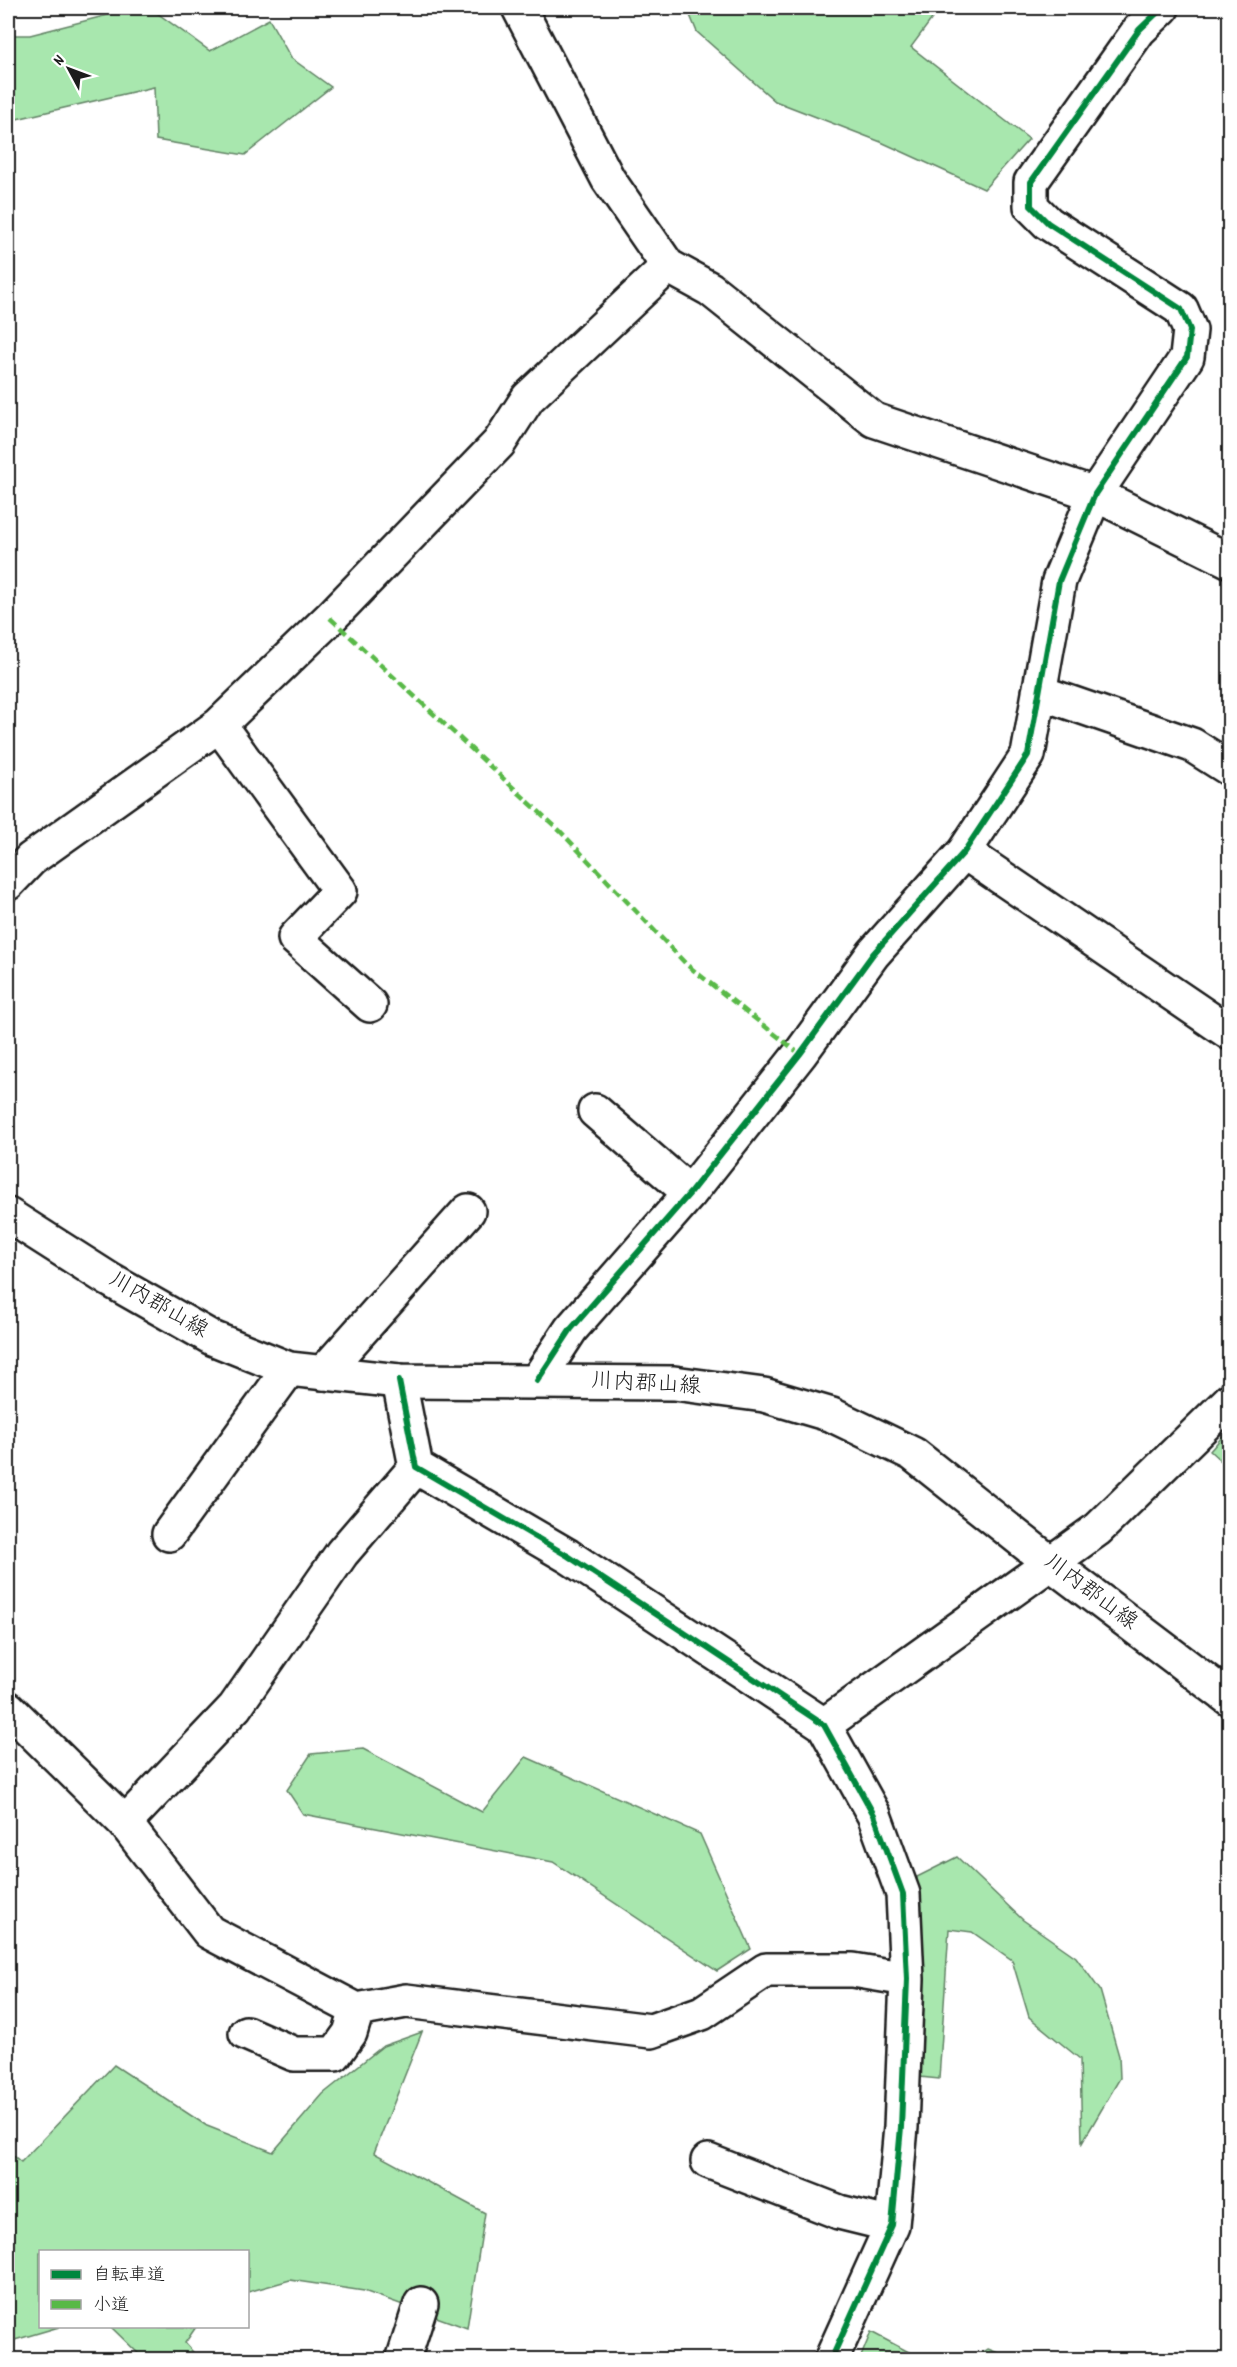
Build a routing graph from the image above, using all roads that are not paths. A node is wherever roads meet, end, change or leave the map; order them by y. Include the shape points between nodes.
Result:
1 (519, 8) edge
2 (1162, 8) edge
3 (669, 266) junction
4 (1095, 494) junction
5 (1230, 561) edge
6 (1039, 692) junction
7 (219, 725) junction
8 (1230, 769) edge
9 (964, 852) junction
10 (8, 883) edge
11 (370, 1005) dead end
12 (1230, 1033) edge
13 (595, 1111) dead end
14 (690, 1193) junction
15 (468, 1211) dead end
16 (8, 1215) edge
17 (289, 1369) junction
18 (323, 1373) junction
19 (537, 1381) junction
20 (399, 1382) junction
21 (1230, 1400) edge
22 (416, 1467) junction
23 (169, 1534) dead end
24 (1049, 1562) junction
25 (1230, 1700) edge
26 (8, 1708) edge
27 (824, 1725) junction
28 (125, 1823) junction
29 (907, 1979) junction
30 (357, 2010) junction
31 (246, 2033) dead end
32 (708, 2161) dead end
33 (892, 2225) junction
34 (422, 2304) dead end
35 (403, 2360) edge
36 (831, 2360) edge

1 - 3 street via 608,179
2 - 4 street via 1139,30 1031,182 1031,206 1048,223 1181,309 1190,330 1187,357
3 - 4 street via 710,290 874,420
3 - 7 street via 528,398 498,443 330,618
4 - 5 street
4 - 6 street via 1059,581
6 - 8 street via 1192,745
6 - 9 street via 1028,755
7 - 10 street via 31,859
7 - 11 street via 340,891 295,938
9 - 12 street
9 - 14 street via 873,954
13 - 14 street
14 - 19 street via 571,1329
15 - 18 street
16 - 17 street, 川内郡山線 via 212,1338
17 - 18 street, 川内郡山線
17 - 23 street
18 - 20 street, 川内郡山線
19 - 20 street, 川内郡山線
19 - 24 street, 川内郡山線 via 674,1383 764,1395 832,1415 913,1454
20 - 22 street
21 - 24 street via 1098,1529
22 - 27 street via 568,1556
22 - 28 street via 342,1552 235,1707
24 - 25 street, 川内郡山線
24 - 27 street
26 - 28 street
27 - 29 street via 874,1815 903,1894
28 - 30 street via 209,1932
29 - 30 street via 853,1970 766,1970 702,2013 651,2031 406,2001
29 - 33 street via 901,2127
30 - 31 street via 350,2033 335,2054 294,2054
32 - 33 street via 839,2212
33 - 36 street
34 - 35 street

